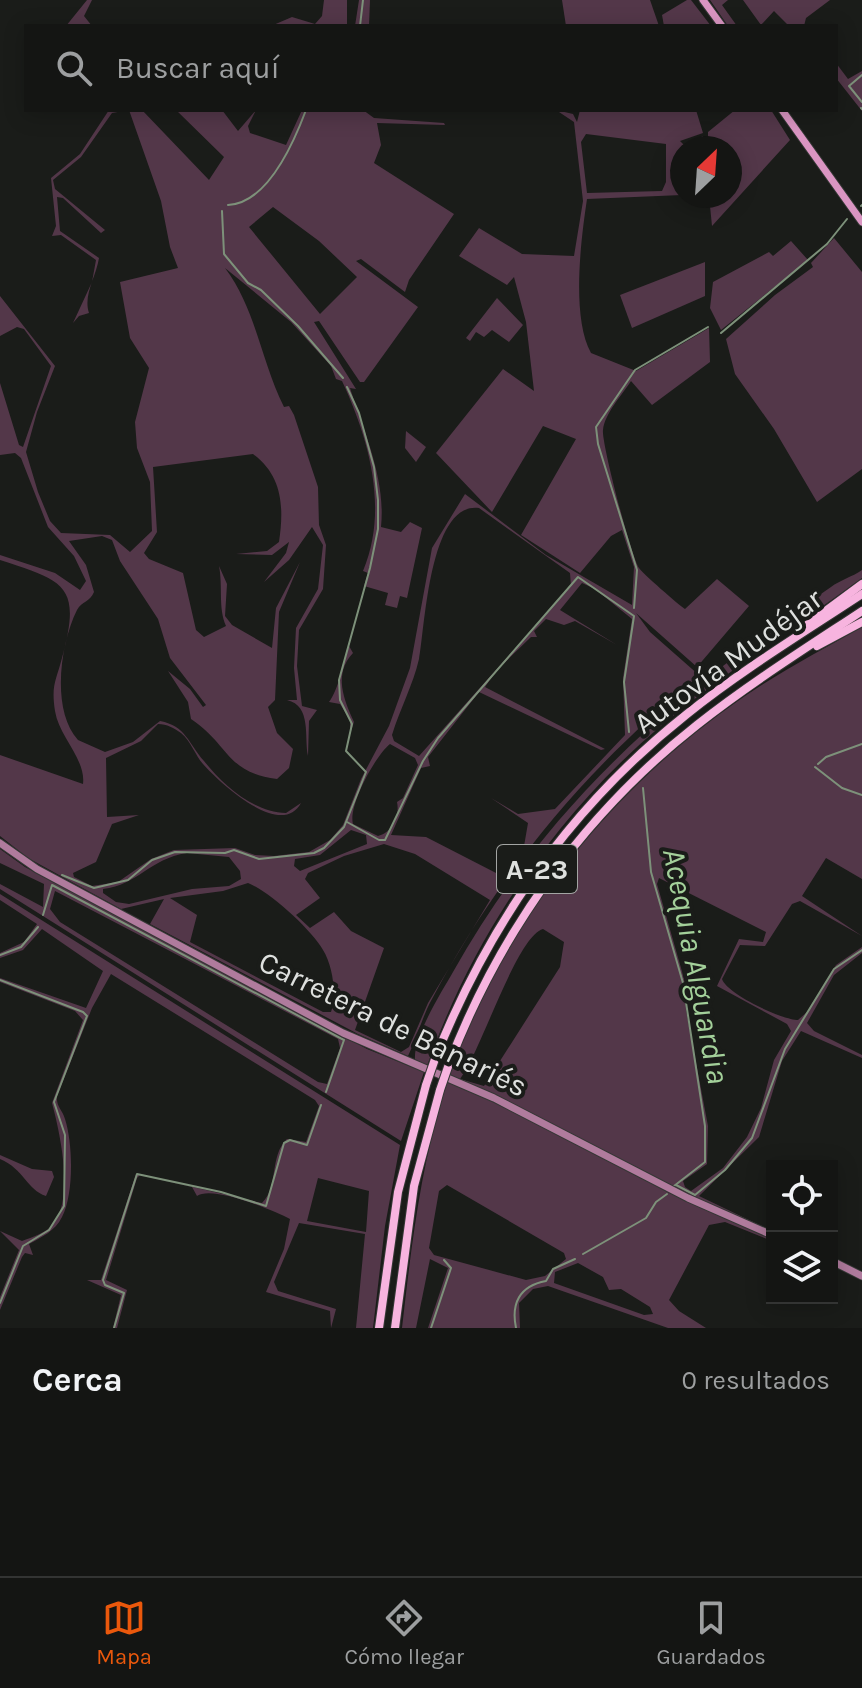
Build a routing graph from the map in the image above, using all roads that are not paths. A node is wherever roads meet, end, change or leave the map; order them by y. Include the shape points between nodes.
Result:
1 (703, 0) edge
2 (721, 24) edge
3 (783, 112) edge
4 (862, 222) edge
5 (862, 584) edge
6 (862, 594) edge
7 (862, 611) edge
8 (862, 622) edge
9 (794, 639) junction
10 (813, 644) junction
11 (0, 843) edge
12 (766, 1232) edge
13 (838, 1264) edge
14 (862, 1276) edge
15 (379, 1328) edge
16 (395, 1328) edge

1 - 2 main road
3 - 4 main road
5 - 9 highway via 796,632
6 - 9 highway, Autovía Mudéjar / A-23
7 - 10 highway, Autovía Mudéjar / A-23
8 - 10 highway via 819,646
9 - 15 highway, Autovía Mudéjar / A-23, bridge via 668,730 622,771 569,828 488,946 435,1059 411,1134
10 - 16 highway, Autovía Mudéjar / A-23, bridge via 696,725 648,767 593,823 506,945 449,1064 424,1143
11 - 12 street, Carretera de Banariés via 37,869 343,1033 494,1098
13 - 14 street

